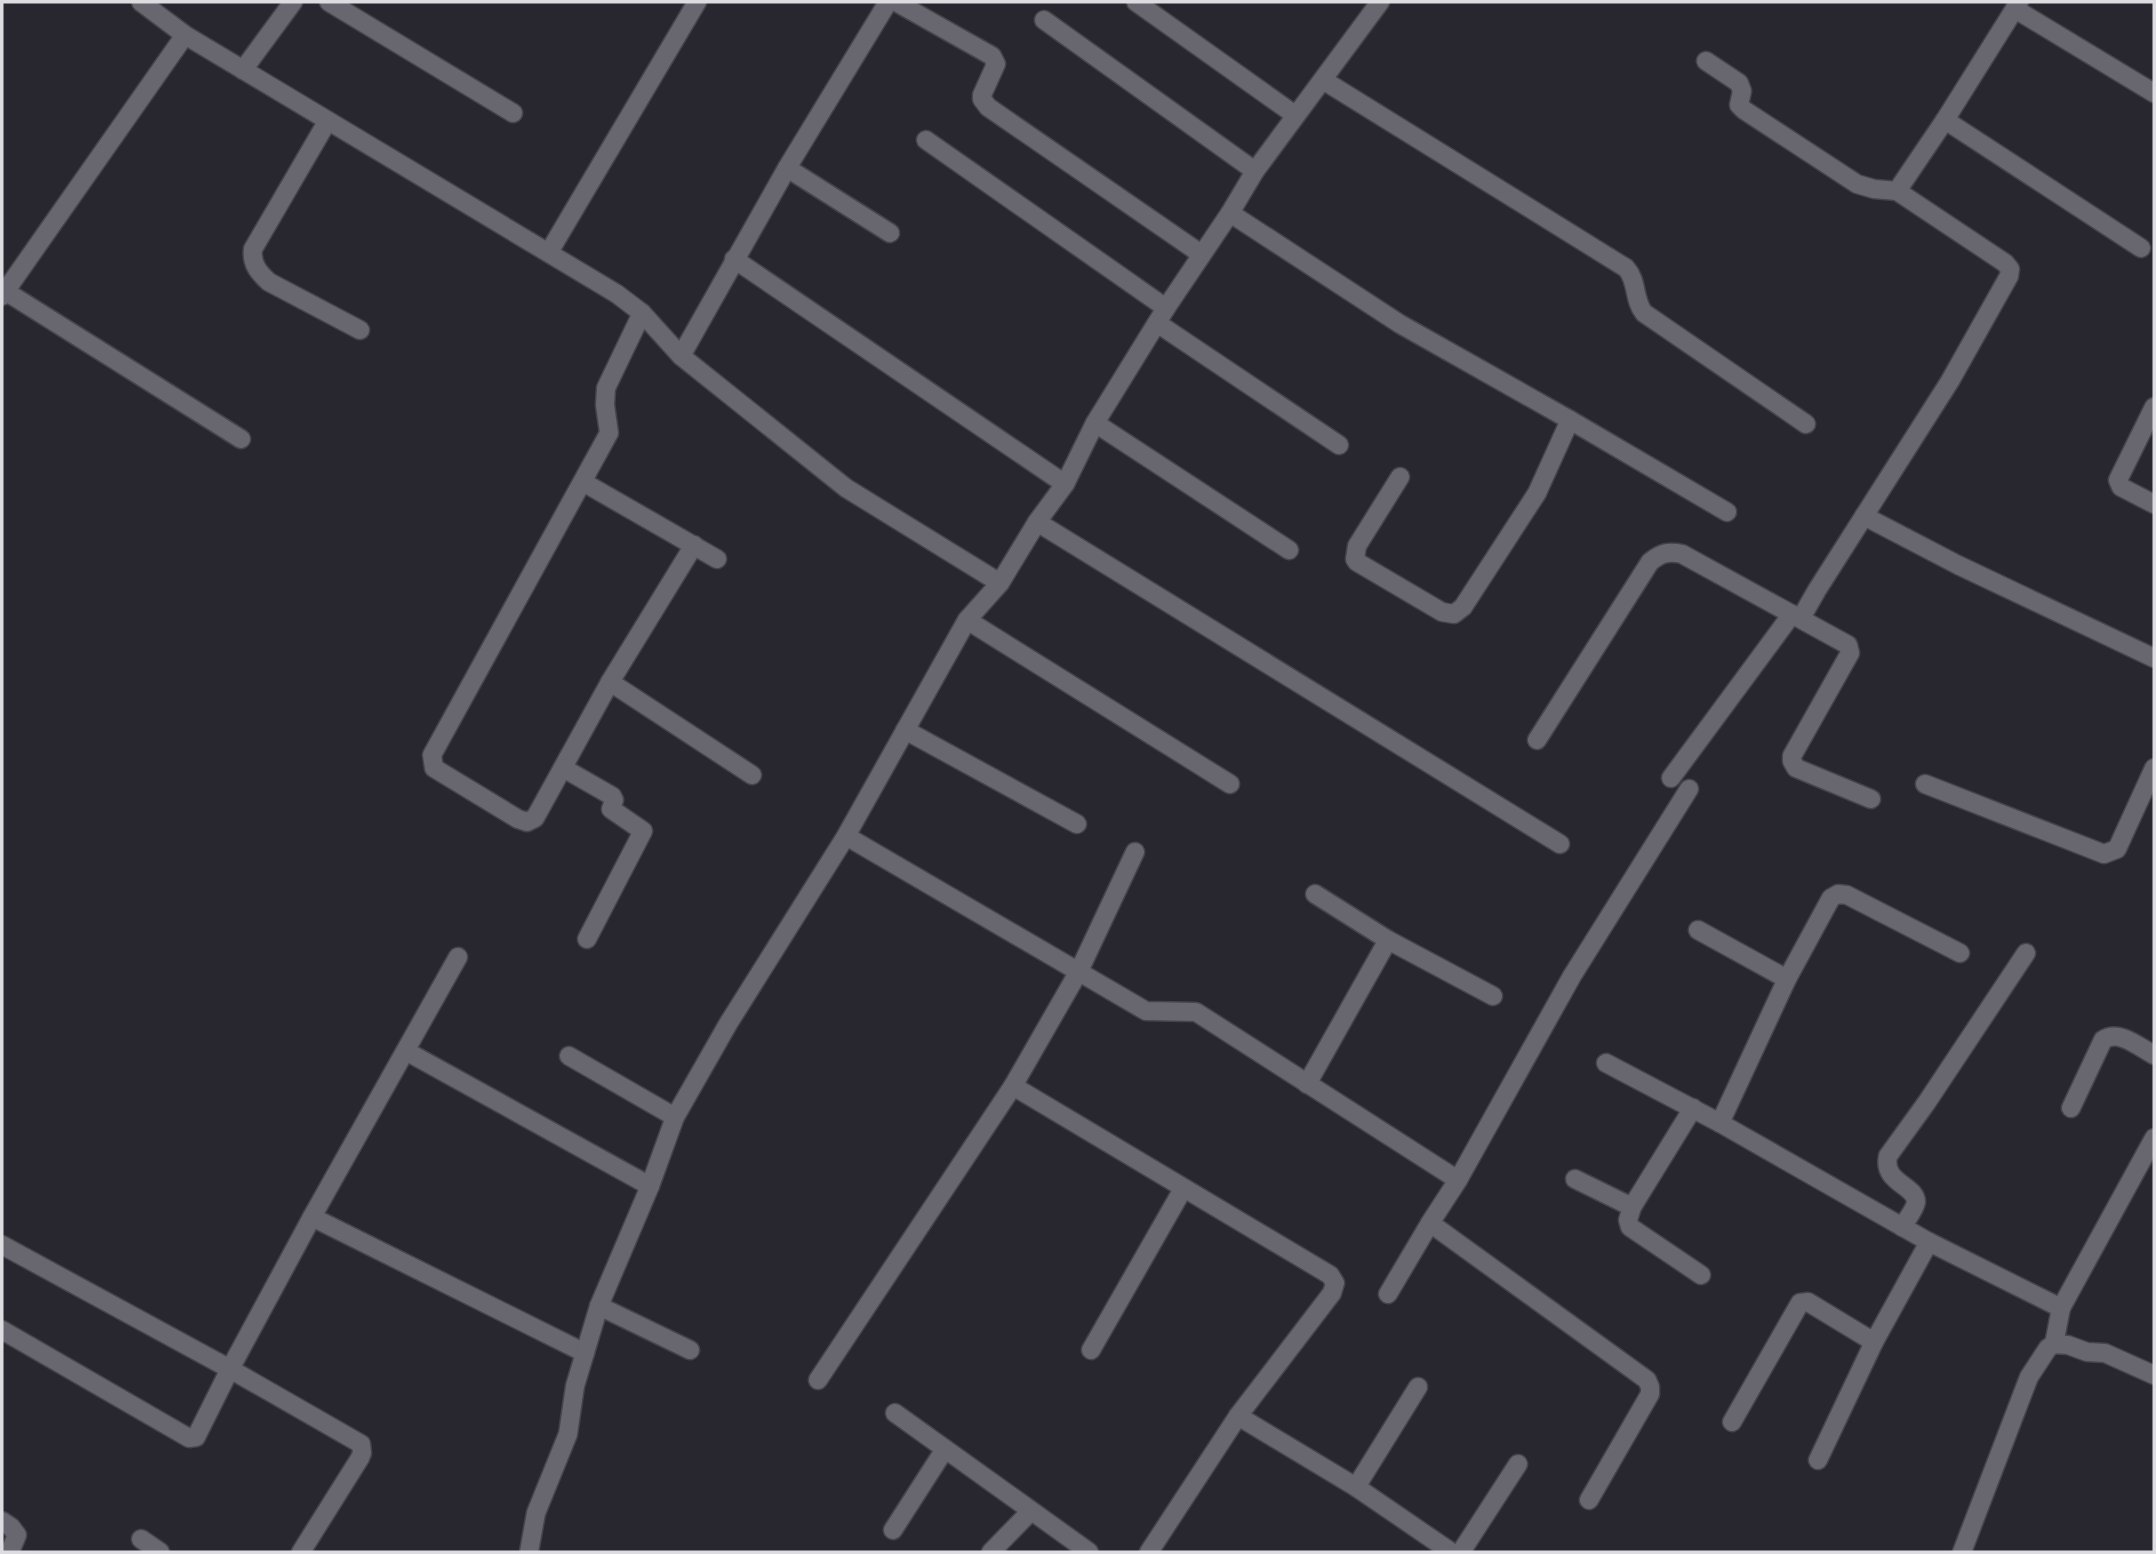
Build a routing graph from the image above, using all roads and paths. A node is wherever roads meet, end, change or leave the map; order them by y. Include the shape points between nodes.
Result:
1 (141, 2) edge
2 (293, 2) edge
3 (330, 2) edge
4 (697, 2) edge
5 (888, 2) edge
6 (896, 2) edge
7 (1136, 2) edge
8 (1380, 2) edge
9 (2017, 5) edge
10 (1044, 20) dead end
11 (184, 35) junction
12 (1706, 61) dead end
13 (243, 70) junction
14 (1322, 80) junction
15 (2154, 93) edge
16 (513, 113) dead end
17 (1295, 115) junction
18 (1945, 120) junction
19 (327, 122) junction
20 (926, 140) dead end
21 (787, 168) junction
22 (1255, 171) junction
23 (1897, 191) junction
24 (1230, 214) junction
25 (890, 233) dead end
26 (2141, 248) dead end
27 (549, 251) junction
28 (1201, 254) junction
29 (734, 259) junction
30 (3, 293) edge
31 (642, 313) junction
32 (1161, 315) junction
33 (360, 330) dead end
34 (681, 356) junction
35 (2154, 407) edge
36 (1570, 419) junction
37 (1095, 423) junction
38 (1806, 424) dead end
39 (241, 439) dead end
40 (1339, 445) dead end
41 (1400, 477) dead end
42 (583, 482) junction
43 (1065, 484) junction
44 (2154, 504) edge
45 (1727, 512) dead end
46 (1864, 516) junction
47 (1037, 522) junction
48 (694, 545) junction
49 (1289, 550) dead end
50 (717, 559) dead end
51 (1000, 583) junction
52 (1797, 616) junction
53 (967, 621) junction
54 (2154, 658) edge
55 (610, 682) junction
56 (905, 730) junction
57 (1537, 740) dead end
58 (564, 768) junction
59 (2154, 768) edge
60 (752, 775) dead end
61 (1671, 778) dead end
62 (1230, 784) dead end
63 (1925, 784) dead end
64 (1689, 789) dead end
65 (1871, 799) dead end
66 (1077, 824) dead end
67 (846, 836) junction
68 (1560, 844) dead end
69 (1135, 852) dead end
70 (1315, 894) dead end
71 (1698, 930) dead end
72 (587, 939) dead end
73 (1388, 940) junction
74 (1960, 953) dead end
75 (2026, 953) dead end
76 (458, 957) dead end
77 (1079, 971) junction
78 (1787, 979) junction
79 (1493, 996) dead end
80 (406, 1051) junction
81 (2154, 1055) edge
82 (569, 1056) dead end
83 (1606, 1063) dead end
84 (1307, 1084) junction
85 (1013, 1086) junction
86 (1693, 1108) junction
87 (2071, 1108) dead end
88 (676, 1117) junction
89 (1720, 1123) junction
90 (2154, 1138) edge
91 (1575, 1179) dead end
92 (1458, 1180) junction
93 (650, 1186) junction
94 (1183, 1189) junction
95 (1632, 1208) junction
96 (312, 1217) junction
97 (1430, 1223) junction
98 (1902, 1227) junction
99 (1929, 1242) junction
100 (2, 1245) edge
101 (1701, 1275) dead end
102 (1388, 1294) dead end
103 (599, 1306) junction
104 (2061, 1308) junction
105 (2, 1330) edge
106 (1874, 1342) junction
107 (2054, 1344) junction
108 (690, 1350) dead end
109 (1091, 1350) dead end
110 (585, 1353) junction
111 (230, 1369) junction
112 (2154, 1375) edge
113 (818, 1380) dead end
114 (1418, 1387) dead end
115 (895, 1413) dead end
116 (1238, 1416) junction
117 (1732, 1422) dead end
118 (944, 1449) junction
119 (1818, 1460) dead end
120 (1518, 1464) dead end
121 (1356, 1487) junction
122 (1589, 1500) dead end
123 (1031, 1511) junction
124 (2, 1521) edge
125 (893, 1530) dead end
126 (141, 1539) dead end
127 (1153, 1547) edge
128 (10, 1552) edge
129 (160, 1552) edge
130 (301, 1552) edge
131 (528, 1552) edge
132 (991, 1552) edge
133 (1089, 1552) edge
134 (1172, 1552) edge
135 (1451, 1552) edge
136 (1461, 1552) edge
137 (1962, 1552) edge

1 - 11 street
2 - 13 street
3 - 16 street
4 - 27 street
5 - 21 street
6 - 28 street via 992,56 996,64 982,94 988,107
7 - 17 street
8 - 14 street
9 - 15 street
9 - 18 street
10 - 22 street
11 - 13 street
11 - 30 street
12 - 23 street via 1739,83 1739,105 1744,110 1857,184
13 - 19 street
14 - 17 street
14 - 38 street via 1626,268 1644,313
17 - 22 street
18 - 23 street
18 - 26 street
19 - 27 street
19 - 33 street via 252,256 269,282
20 - 32 street
21 - 25 street
21 - 29 street
22 - 24 street
23 - 46 street via 2005,263 2010,272 1950,381
24 - 28 street
24 - 36 street via 1400,324
27 - 31 street
28 - 32 street
29 - 34 street
29 - 43 street
30 - 39 street
31 - 34 street
31 - 42 street via 606,388 609,433
32 - 37 street
32 - 40 street
34 - 51 street via 846,488
35 - 44 street via 2118,480 2121,487
36 - 41 street via 1537,493 1454,614 1442,612 1355,559 1357,546
36 - 45 street
37 - 43 street
37 - 49 street
42 - 48 street
42 - 58 street via 431,760 437,770 527,822 539,814
43 - 47 street
46 - 52 street
46 - 54 street
47 - 51 street
47 - 68 street
48 - 50 street
48 - 55 street
51 - 53 street
52 - 57 street via 1682,554 1663,553 1650,562
52 - 61 street
52 - 65 street via 1850,649 1791,761 1796,768
53 - 56 street
53 - 62 street
55 - 58 street
55 - 60 street
56 - 66 street
56 - 67 street
58 - 72 street via 612,796 611,809 643,831
59 - 63 street via 2116,849 2104,854
64 - 92 street via 1572,976
67 - 77 street
67 - 88 street via 728,1024
69 - 77 street
70 - 73 street
71 - 78 street
73 - 79 street
73 - 84 street
74 - 78 street via 1838,894 1828,901
75 - 98 street via 1888,1156 1886,1164 1895,1180 1916,1200
76 - 80 street
77 - 84 street via 1146,1011 1196,1012
77 - 85 street
78 - 89 street
80 - 93 street
80 - 96 street
81 - 87 street via 2117,1035 2106,1037
82 - 88 street
83 - 86 street
84 - 92 street
85 - 94 street
85 - 113 street
86 - 89 street
86 - 95 street
88 - 93 street
89 - 98 street
90 - 104 street
91 - 95 street
92 - 97 street
93 - 103 street
94 - 109 street
94 - 116 street via 1335,1283
95 - 101 street via 1630,1227
96 - 110 street
96 - 111 street
97 - 102 street
97 - 122 street via 1647,1380 1650,1394
98 - 99 street
99 - 104 street
99 - 106 street
100 - 111 street
103 - 108 street
103 - 110 street
104 - 107 street
105 - 111 street via 188,1438 198,1434
106 - 117 street via 1808,1302 1800,1303
106 - 119 street
107 - 112 street via 2105,1353
107 - 137 street via 2029,1377
110 - 131 street via 568,1434 536,1513
111 - 130 street via 361,1444 360,1458
114 - 121 street
115 - 118 street
116 - 121 street
116 - 127 street
118 - 123 street
118 - 125 street
120 - 136 street
121 - 135 street
123 - 132 street
123 - 133 street
124 - 128 street via 17,1535
126 - 129 street
127 - 134 street

